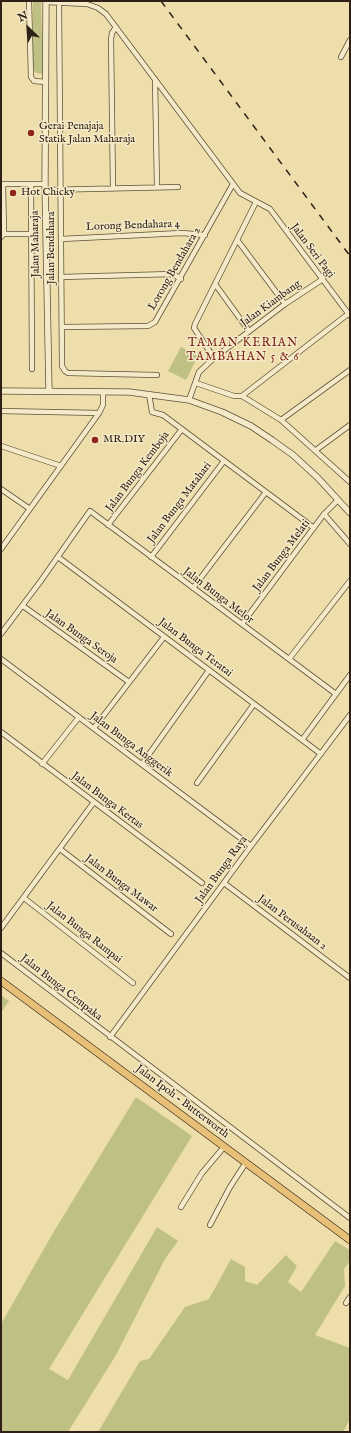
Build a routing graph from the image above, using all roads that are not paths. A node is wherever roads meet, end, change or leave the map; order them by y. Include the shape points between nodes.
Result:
1 (29, 1) edge
2 (46, 2) edge
3 (59, 4) junction
4 (116, 27) junction
5 (350, 40) edge
6 (341, 57) dead end
7 (155, 80) junction
8 (46, 82) junction
9 (2, 184) edge
10 (31, 184) junction
11 (234, 184) junction
12 (45, 187) junction
13 (157, 187) junction
14 (178, 187) dead end
15 (113, 188) junction
16 (61, 190) junction
17 (256, 202) junction
18 (30, 234) junction
19 (206, 234) junction
20 (3, 236) edge
21 (61, 239) junction
22 (238, 241) junction
23 (61, 277) junction
24 (181, 279) junction
25 (323, 279) junction
26 (215, 284) junction
27 (285, 304) junction
28 (349, 315) edge
29 (62, 328) junction
30 (249, 331) junction
31 (214, 358) junction
32 (32, 369) dead end
33 (350, 370) edge
34 (157, 375) dead end
35 (196, 383) junction
36 (1, 391) edge
37 (49, 391) junction
38 (103, 392) junction
39 (149, 394) junction
40 (242, 396) junction
41 (189, 400) junction
42 (1, 411) edge
43 (100, 412) junction
44 (281, 420) junction
45 (350, 425) edge
46 (182, 429) junction
47 (1, 440) edge
48 (1, 446) edge
49 (316, 450) junction
50 (224, 461) junction
51 (61, 466) junction
52 (349, 480) edge
53 (1, 489) edge
54 (266, 492) junction
55 (338, 500) junction
56 (30, 509) junction
57 (350, 513) edge
58 (324, 514) junction
59 (108, 525) junction
60 (314, 528) junction
61 (350, 544) edge
62 (1, 549) edge
63 (58, 557) junction
64 (151, 557) junction
65 (350, 580) edge
66 (193, 588) junction
67 (22, 606) junction
68 (242, 624) junction
69 (1, 634) edge
70 (164, 636) junction
71 (1, 659) edge
72 (289, 659) junction
73 (208, 673) dead end
74 (350, 675) edge
75 (129, 682) junction
76 (336, 694) junction
77 (254, 704) junction
78 (350, 715) edge
79 (79, 717) junction
80 (94, 728) junction
81 (1, 732) edge
82 (302, 740) junction
83 (321, 754) junction
84 (42, 764) junction
85 (142, 764) junction
86 (198, 783) dead end
87 (94, 802) junction
88 (251, 846) junction
89 (60, 849) junction
90 (202, 883) dead end
91 (224, 883) junction
92 (24, 898) junction
93 (1, 928) edge
94 (171, 934) dead end
95 (1, 953) edge
96 (350, 978) edge
97 (1, 981) edge
98 (133, 983) dead end
99 (110, 1037) junction
100 (224, 1147) junction
101 (245, 1164) junction
102 (181, 1207) dead end
103 (350, 1218) edge
104 (210, 1225) dead end
105 (350, 1240) edge
106 (350, 1297) edge
107 (346, 1303) dead end

1 - 8 street via 31,77 34,81
2 - 3 street, Jalan Seri Pagi
2 - 8 street, Jalan Maharaja
3 - 4 street, Jalan Seri Pagi via 87,4 98,8
3 - 16 street, Jalan Bendahara
4 - 7 street, Jalan Seri Pagi
4 - 15 street via 111,39
5 - 6 street
7 - 11 street, Jalan Seri Pagi
7 - 13 street
8 - 12 street, Jalan Maharaja
9 - 10 street
9 - 20 street
10 - 12 street
10 - 18 street
11 - 17 street, Jalan Seri Pagi via 240,193
11 - 19 street, Lorong Bendahara 2
12 - 16 street
12 - 37 street, Jalan Maharaja
13 - 14 street
13 - 15 street
15 - 16 street
16 - 21 street, Jalan Bendahara
17 - 22 street
17 - 25 street, Jalan Seri Pagi via 270,209
18 - 20 street
18 - 32 street
19 - 21 street, Lorong Bendahara 4
19 - 24 street, Lorong Bendahara 2
21 - 23 street, Jalan Bendahara
22 - 26 street
22 - 27 street
23 - 24 street via 173,274
23 - 29 street, Jalan Bendahara
24 - 29 street, Lorong Bendahara 2 via 152,325
25 - 27 street, Jalan Kiambang
25 - 28 street, Jalan Seri Pagi
26 - 30 street
26 - 31 street via 194,328
27 - 30 street, Jalan Kiambang
28 - 40 street
29 - 34 street, Jalan Bendahara via 62,366 68,373
30 - 31 street, Jalan Kiambang
31 - 35 street, Jalan Kiambang via 199,372
33 - 44 street
35 - 40 street via 234,396
35 - 41 street, Jalan Kiambang
36 - 37 street
37 - 38 street
38 - 39 street
38 - 43 street
39 - 41 street
39 - 46 street via 152,412 163,415
40 - 44 street
41 - 55 street via 222,412 272,440 293,455
42 - 43 street
43 - 51 street
44 - 49 street
45 - 49 street
46 - 50 street
46 - 59 street, Jalan Bunga Kemboja
47 - 48 street
48 - 51 street
49 - 52 street
50 - 54 street
50 - 64 street, Jalan Bunga Matahari
51 - 56 street
53 - 56 street
54 - 60 street
54 - 66 street
55 - 57 street
55 - 58 street, Jalan Bunga Melati
56 - 62 street
58 - 60 street, Jalan Bunga Melati
58 - 61 street
59 - 63 street, Jalan Bunga Melor via 90,511
59 - 64 street, Jalan Bunga Melor
60 - 68 street, Jalan Bunga Melati
63 - 67 street
63 - 70 street, Jalan Bunga Teratai
64 - 66 street, Jalan Bunga Melor
65 - 72 street
66 - 68 street, Jalan Bunga Melor
67 - 69 street
67 - 75 street, Jalan Bunga Seroja
68 - 72 street, Jalan Bunga Melor
70 - 75 street
70 - 77 street, Jalan Bunga Teratai
71 - 79 street, Jalan Bunga Anggerik
72 - 76 street, Jalan Bunga Melor
73 - 85 street
74 - 76 street
75 - 80 street
76 - 82 street
77 - 82 street, Jalan Bunga Teratai
77 - 86 street
78 - 83 street, Jalan Bunga Raya
79 - 80 street, Jalan Bunga Anggerik
79 - 84 street
80 - 85 street, Jalan Bunga Anggerik
81 - 84 street, Jalan Bunga Kertas
82 - 83 street, Jalan Bunga Teratai
83 - 88 street, Jalan Bunga Raya
84 - 87 street, Jalan Bunga Kertas
85 - 88 street, Jalan Bunga Anggerik
87 - 89 street
87 - 90 street, Jalan Bunga Kertas
88 - 91 street, Jalan Bunga Raya
89 - 92 street
89 - 94 street, Jalan Bunga Mawar
91 - 96 street, Jalan Perusahaan 2
91 - 99 street, Jalan Bunga Raya
92 - 93 street
92 - 98 street, Jalan Bunga Rampai
95 - 99 street, Jalan Bunga Cempaka
97 - 100 highway, Jalan Ipoh - Butterworth
99 - 103 street, Jalan Bunga Cempaka
100 - 101 highway, Jalan Ipoh - Butterworth
100 - 102 street via 202,1173
101 - 104 street
101 - 105 highway, Jalan Ipoh - Butterworth
106 - 107 street

